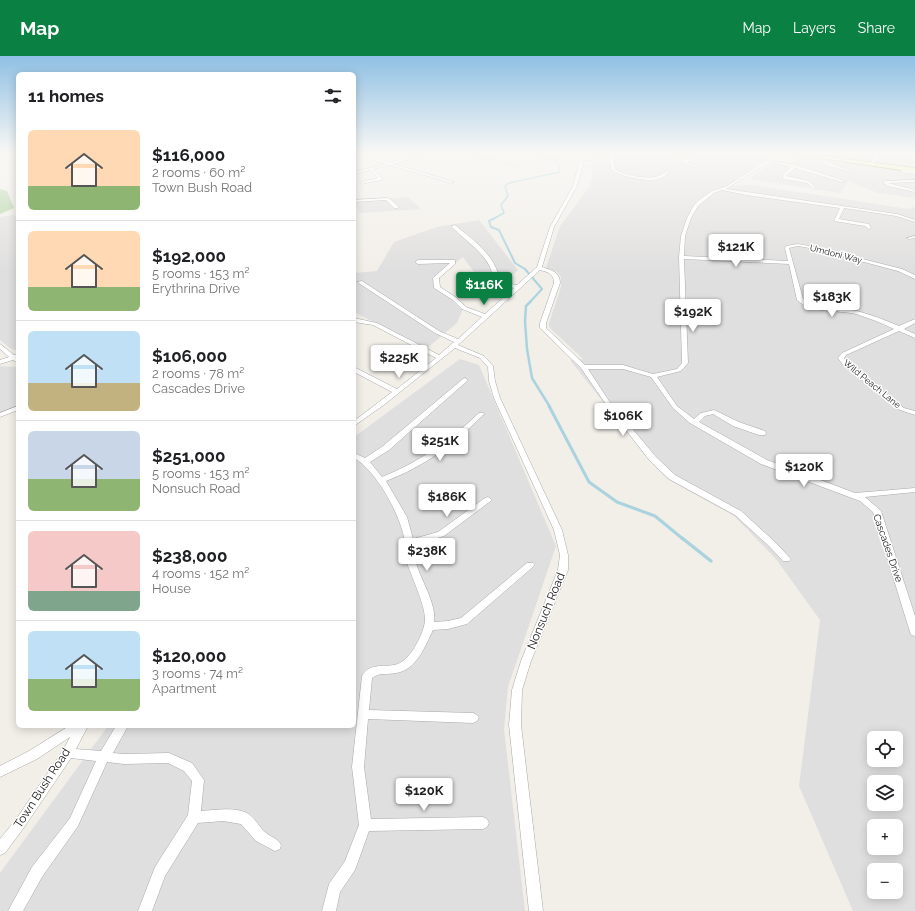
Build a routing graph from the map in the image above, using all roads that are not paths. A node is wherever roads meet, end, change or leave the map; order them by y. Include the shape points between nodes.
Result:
1 (572, 192) edge
2 (714, 192) edge
3 (734, 192) edge
4 (356, 201) edge
5 (396, 207) dead end
6 (843, 207) junction
7 (915, 221) edge
8 (452, 226) dead end
9 (869, 228) dead end
10 (915, 237) edge
11 (909, 238) dead end
12 (681, 257) junction
13 (418, 262) dead end
14 (791, 263) junction
15 (537, 270) junction
16 (915, 277) edge
17 (360, 282) dead end
18 (519, 287) junction
19 (486, 316) junction
20 (356, 320) edge
21 (915, 322) edge
22 (898, 329) junction
23 (915, 336) edge
24 (456, 343) junction
25 (0, 346) edge
26 (16, 358) edge
27 (440, 358) junction
28 (0, 362) edge
29 (583, 367) junction
30 (356, 370) edge
31 (653, 376) junction
32 (465, 380) dead end
33 (398, 392) junction
34 (16, 409) edge
35 (915, 413) edge
36 (481, 414) dead end
37 (0, 415) edge
38 (695, 422) junction
39 (356, 423) edge
40 (762, 433) dead end
41 (356, 456) edge
42 (365, 461) junction
43 (381, 480) junction
44 (915, 490) edge
45 (856, 496) junction
46 (488, 500) dead end
47 (410, 543) junction
48 (786, 559) dead end
49 (530, 566) dead end
50 (430, 626) junction
51 (915, 632) edge
52 (363, 714) junction
53 (473, 718) dead end
54 (75, 728) edge
55 (81, 728) edge
56 (121, 728) edge
57 (68, 753) junction
58 (104, 757) junction
59 (0, 772) edge
60 (194, 817) junction
61 (484, 823) dead end
62 (364, 824) junction
63 (275, 845) dead end
64 (0, 849) edge
65 (15, 911) edge
66 (145, 911) edge
67 (329, 911) edge
68 (536, 911) edge

1 - 15 street via 552,227
2 - 12 street via 696,205 689,218 683,236
3 - 6 street
4 - 5 street via 386,199
6 - 7 street via 904,216
6 - 9 street via 836,220 867,225
8 - 18 street via 483,253 494,267 498,282
10 - 11 street
12 - 14 street
12 - 31 street via 685,363 678,370
13 - 19 street via 453,261 436,278 437,288 464,308
14 - 16 street, Umdoni Way via 788,246 807,246 900,270
14 - 22 street, Umdoni Way via 800,300 803,303 854,312
15 - 18 street
15 - 29 street via 552,272 557,278 543,328
17 - 24 street, Nonsuch Road
18 - 19 street
19 - 24 street
20 - 27 street via 375,324
21 - 22 street, Wild Peach Lane
22 - 23 street, Umdoni Way
22 - 35 street, Wild Peach Lane via 844,354 841,358 845,364 902,409
24 - 27 street
24 - 68 street, Nonsuch Road via 482,357 491,367 497,398 558,530 564,555 562,570 526,660 517,690 515,726
25 - 26 street
26 - 28 street
27 - 33 street
29 - 31 street via 623,367
29 - 48 street via 639,442 672,477 738,513
30 - 33 street
31 - 38 street, Cascades Drive via 675,407
32 - 42 street via 386,448
33 - 39 street
34 - 37 street
36 - 43 street via 458,437 426,460
38 - 40 street via 703,414 713,412
38 - 45 street, Cascades Drive via 764,462
41 - 42 street
42 - 43 street
43 - 47 street via 403,517
44 - 45 street
45 - 51 street, Cascades Drive via 877,511
46 - 47 street via 441,534
47 - 50 street via 410,558 428,608
49 - 50 street via 464,621
50 - 52 street via 416,654 403,667 375,670 367,676
52 - 53 street
52 - 62 street via 358,767
54 - 59 street
55 - 57 street, Town Bush Road
56 - 58 street
57 - 58 street
57 - 64 street, Town Bush Road
58 - 60 street via 169,758 188,767 198,780
58 - 65 street via 74,822 37,872
60 - 63 street via 236,816 245,819 261,837
60 - 66 street via 160,872
61 - 62 street
62 - 67 street via 350,865 334,889

